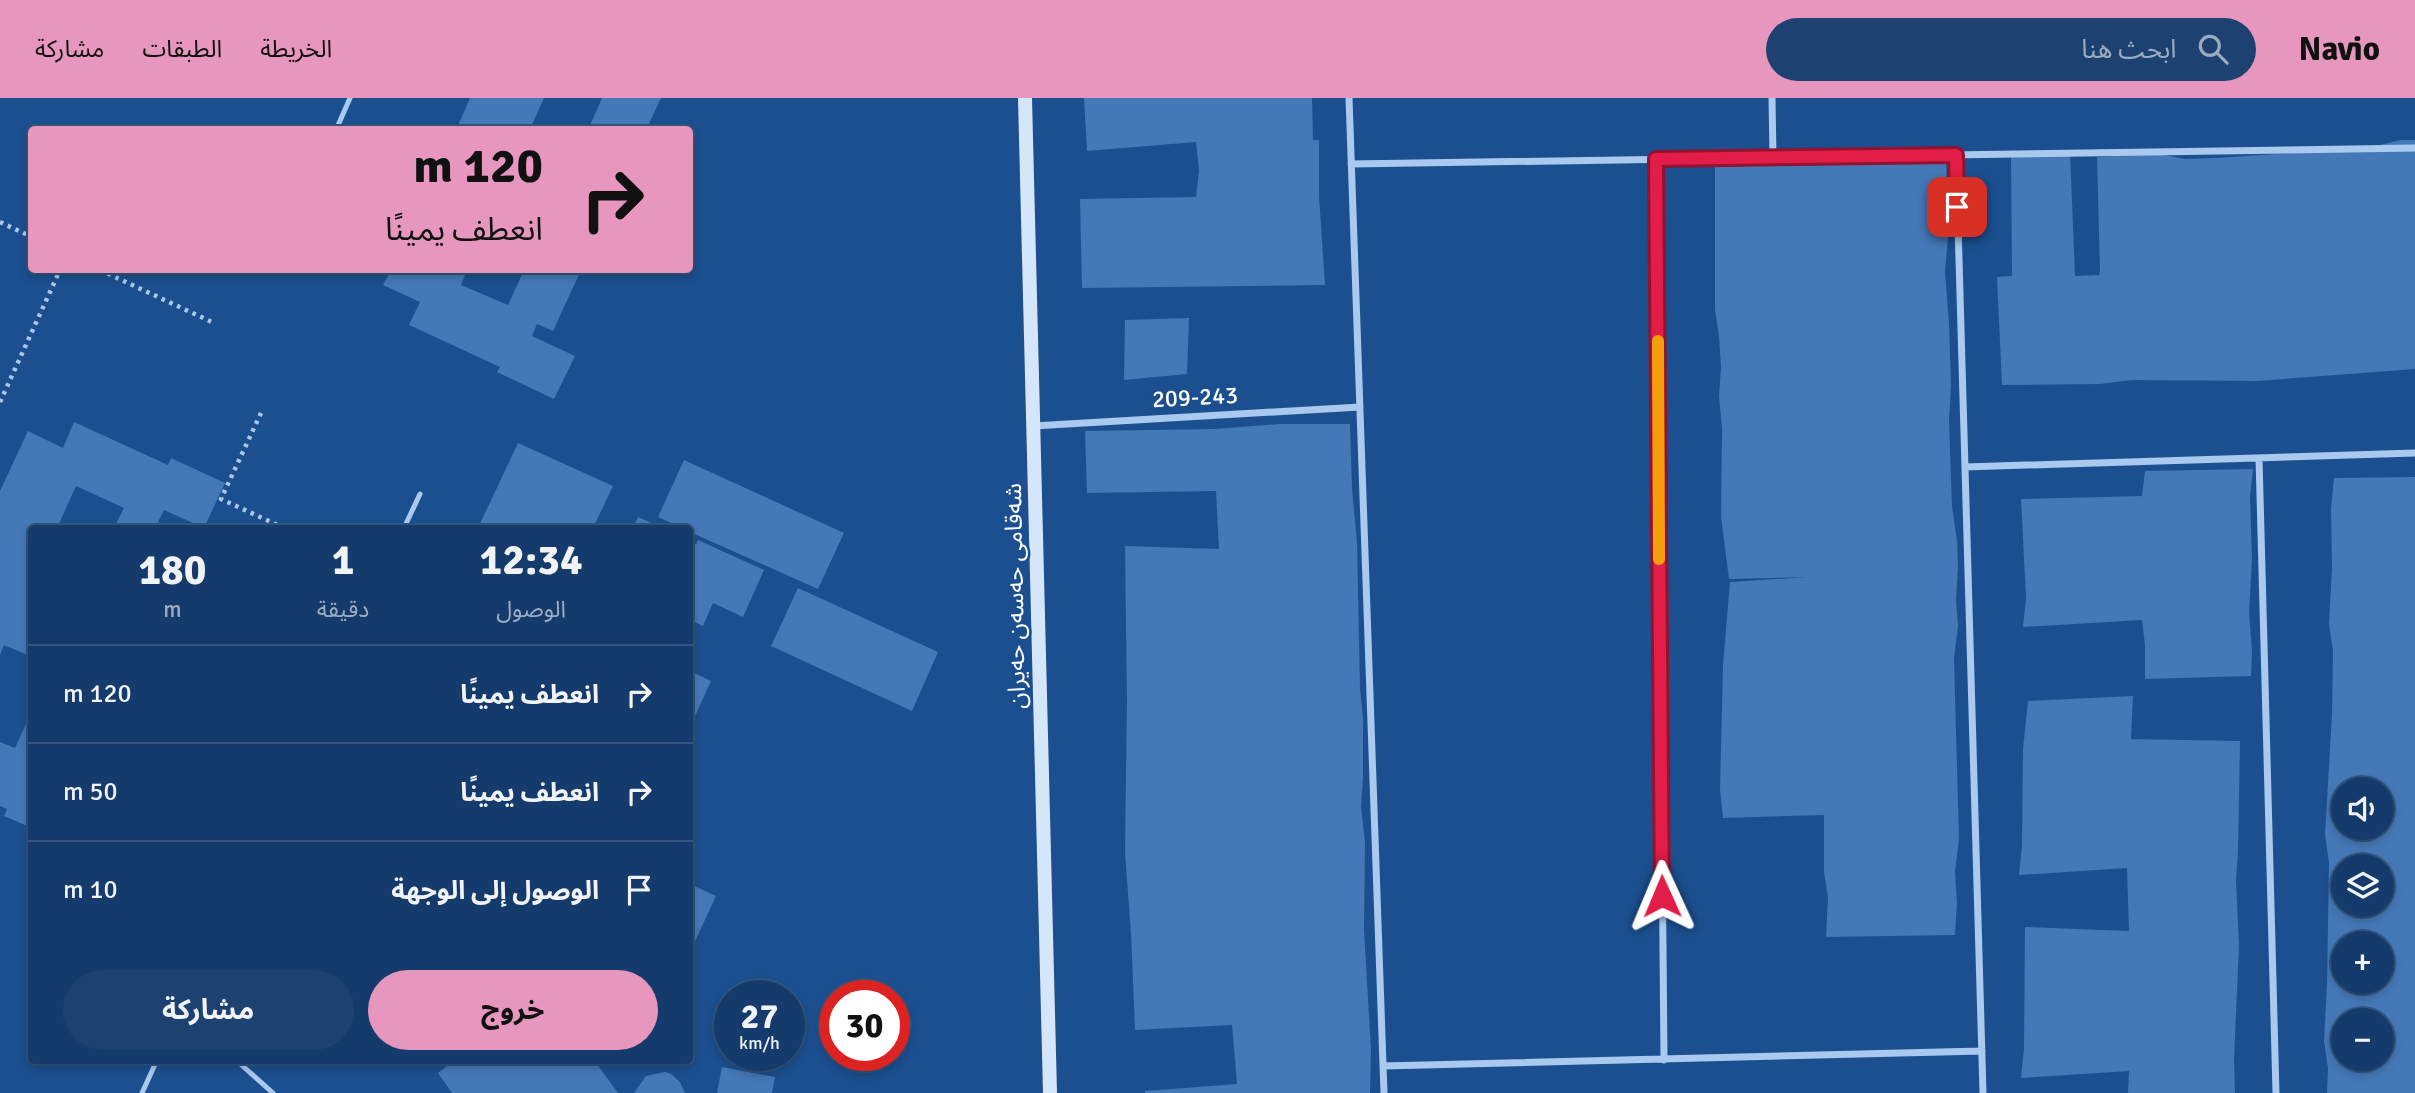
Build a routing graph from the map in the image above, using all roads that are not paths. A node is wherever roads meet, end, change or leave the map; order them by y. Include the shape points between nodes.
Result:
1 (350, 98) edge
2 (1025, 98) edge
3 (1349, 98) edge
4 (1772, 98) edge
5 (338, 126) edge
6 (2415, 148) edge
7 (1956, 155) junction
8 (1773, 157) junction
9 (1656, 159) junction
10 (1351, 164) junction
11 (1360, 407) junction
12 (1034, 426) junction
13 (2415, 453) edge
14 (2259, 458) junction
15 (1965, 467) junction
16 (421, 494) dead end
17 (406, 525) edge
18 (1982, 1051) junction
19 (1664, 1060) junction
20 (155, 1064) edge
21 (240, 1064) edge
22 (1383, 1066) junction
23 (142, 1093) edge
24 (273, 1093) edge
25 (1050, 1093) edge
26 (1384, 1093) edge
27 (1983, 1093) edge
28 (2276, 1093) edge

1 - 5 lane
2 - 12 street, شەقامی حەسەن حەیران
3 - 10 street
4 - 8 street
6 - 7 street
7 - 8 street
7 - 15 street
8 - 9 street
9 - 10 street
9 - 19 street
10 - 11 street
11 - 12 street, 209-243
11 - 22 street
12 - 25 street, شەقامی حەسەن حەیران
13 - 14 street
14 - 15 street
14 - 28 street
15 - 18 street
16 - 17 lane
18 - 19 street
18 - 27 street
19 - 22 street
20 - 23 lane
21 - 24 lane
22 - 26 street

